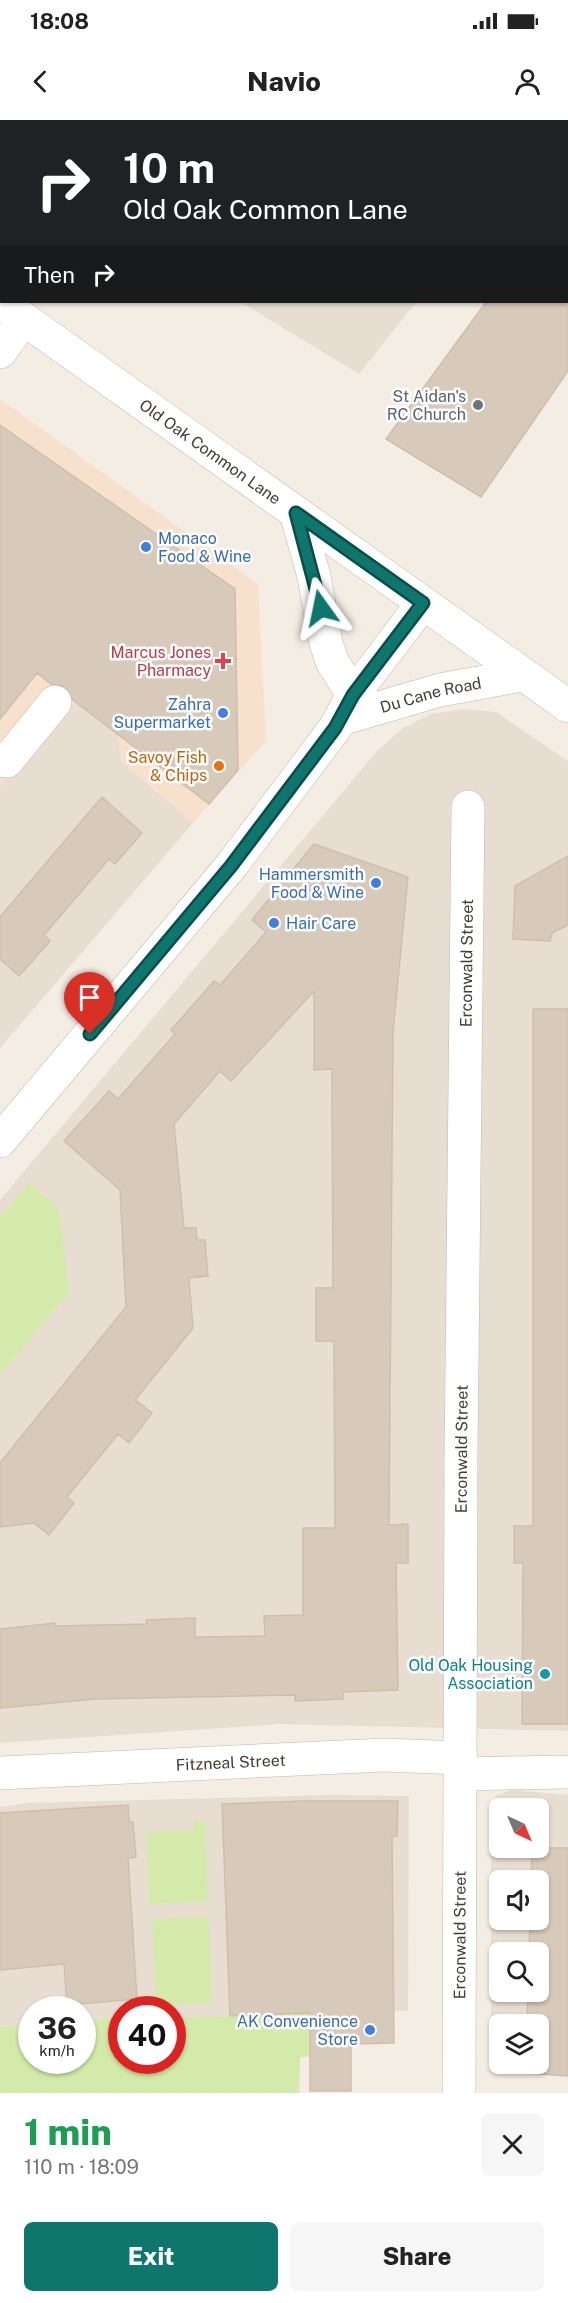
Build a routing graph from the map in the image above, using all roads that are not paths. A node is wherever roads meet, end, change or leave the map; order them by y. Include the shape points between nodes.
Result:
1 (12, 310) edge
2 (0, 352) edge
3 (296, 513) junction
4 (423, 603) junction
5 (522, 675) junction
6 (55, 702) dead end
7 (568, 706) edge
8 (347, 707) junction
9 (0, 760) edge
10 (468, 807) dead end
11 (0, 1141) edge
12 (568, 1753) edge
13 (461, 1766) junction
14 (519, 1772) junction
15 (568, 1772) edge
16 (0, 1773) edge
17 (568, 1786) edge
18 (459, 2093) edge

1 - 2 street
1 - 3 street, Old Oak Common Lane
3 - 4 street, Old Oak Common Lane
3 - 8 street via 314,576 326,643
4 - 5 street, Old Oak Common Lane
4 - 8 street, Du Cane Road
5 - 7 street, Old Oak Common Lane
5 - 8 street, Du Cane Road
6 - 9 street via 7,761
8 - 11 street, Du Cane Road via 231,866
10 - 13 street, Erconwald Street
12 - 14 street via 545,1753
13 - 14 street, Fitzneal Street
13 - 16 street, Fitzneal Street via 384,1755
13 - 18 street, Erconwald Street
14 - 15 street, Fitzneal Street
14 - 17 street via 541,1784

